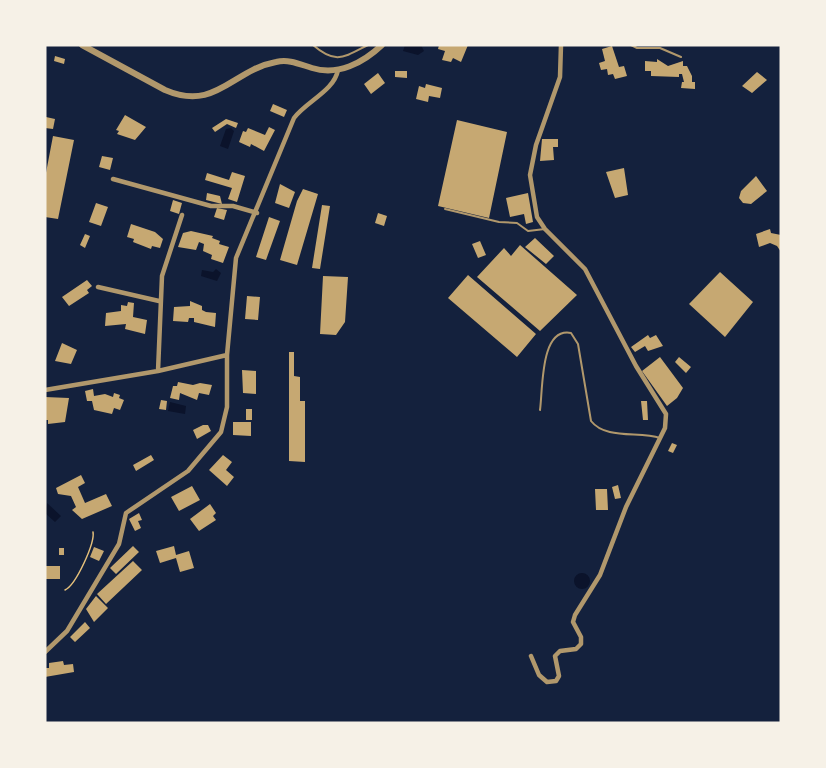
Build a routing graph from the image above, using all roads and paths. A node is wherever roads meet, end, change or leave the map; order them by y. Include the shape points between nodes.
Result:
1 (82, 45) edge
2 (313, 45) edge
3 (368, 45) edge
4 (377, 45) edge
5 (382, 45) edge
6 (561, 45) edge
7 (631, 45) edge
8 (681, 57) dead end
9 (338, 70) junction
10 (113, 179) dead end
11 (445, 210) dead end
12 (257, 213) junction
13 (182, 215) dead end
14 (545, 230) junction
15 (98, 287) dead end
16 (159, 301) junction
17 (227, 355) junction
18 (158, 371) junction
19 (45, 390) edge
20 (540, 411) dead end
21 (660, 438) junction
22 (93, 532) dead end
23 (65, 590) dead end
24 (45, 652) edge
25 (531, 656) dead end

1 - 9 street via 165,90 186,96 217,92 273,62
2 - 3 lane via 333,58
4 - 5 lane
5 - 9 street via 357,64
6 - 14 street via 560,77 530,175 537,217
7 - 8 lane via 660,48
9 - 12 street via 327,89 294,118
10 - 12 street via 211,206 233,206
11 - 14 lane via 516,223 528,231
12 - 17 street via 236,258
13 - 16 street via 163,270
14 - 21 street via 585,269 666,414
15 - 16 street
16 - 18 street
17 - 18 street
17 - 24 street via 227,407 221,432 188,471 126,513 119,544 67,631
18 - 19 street
20 - 21 lane via 547,350 555,335 562,331 571,333 578,344 591,421 596,428
21 - 25 street via 626,507 600,574 575,615 573,622 581,644 576,650 560,651 555,656 560,676 556,681 547,682 539,675
22 - 23 path via 73,584

